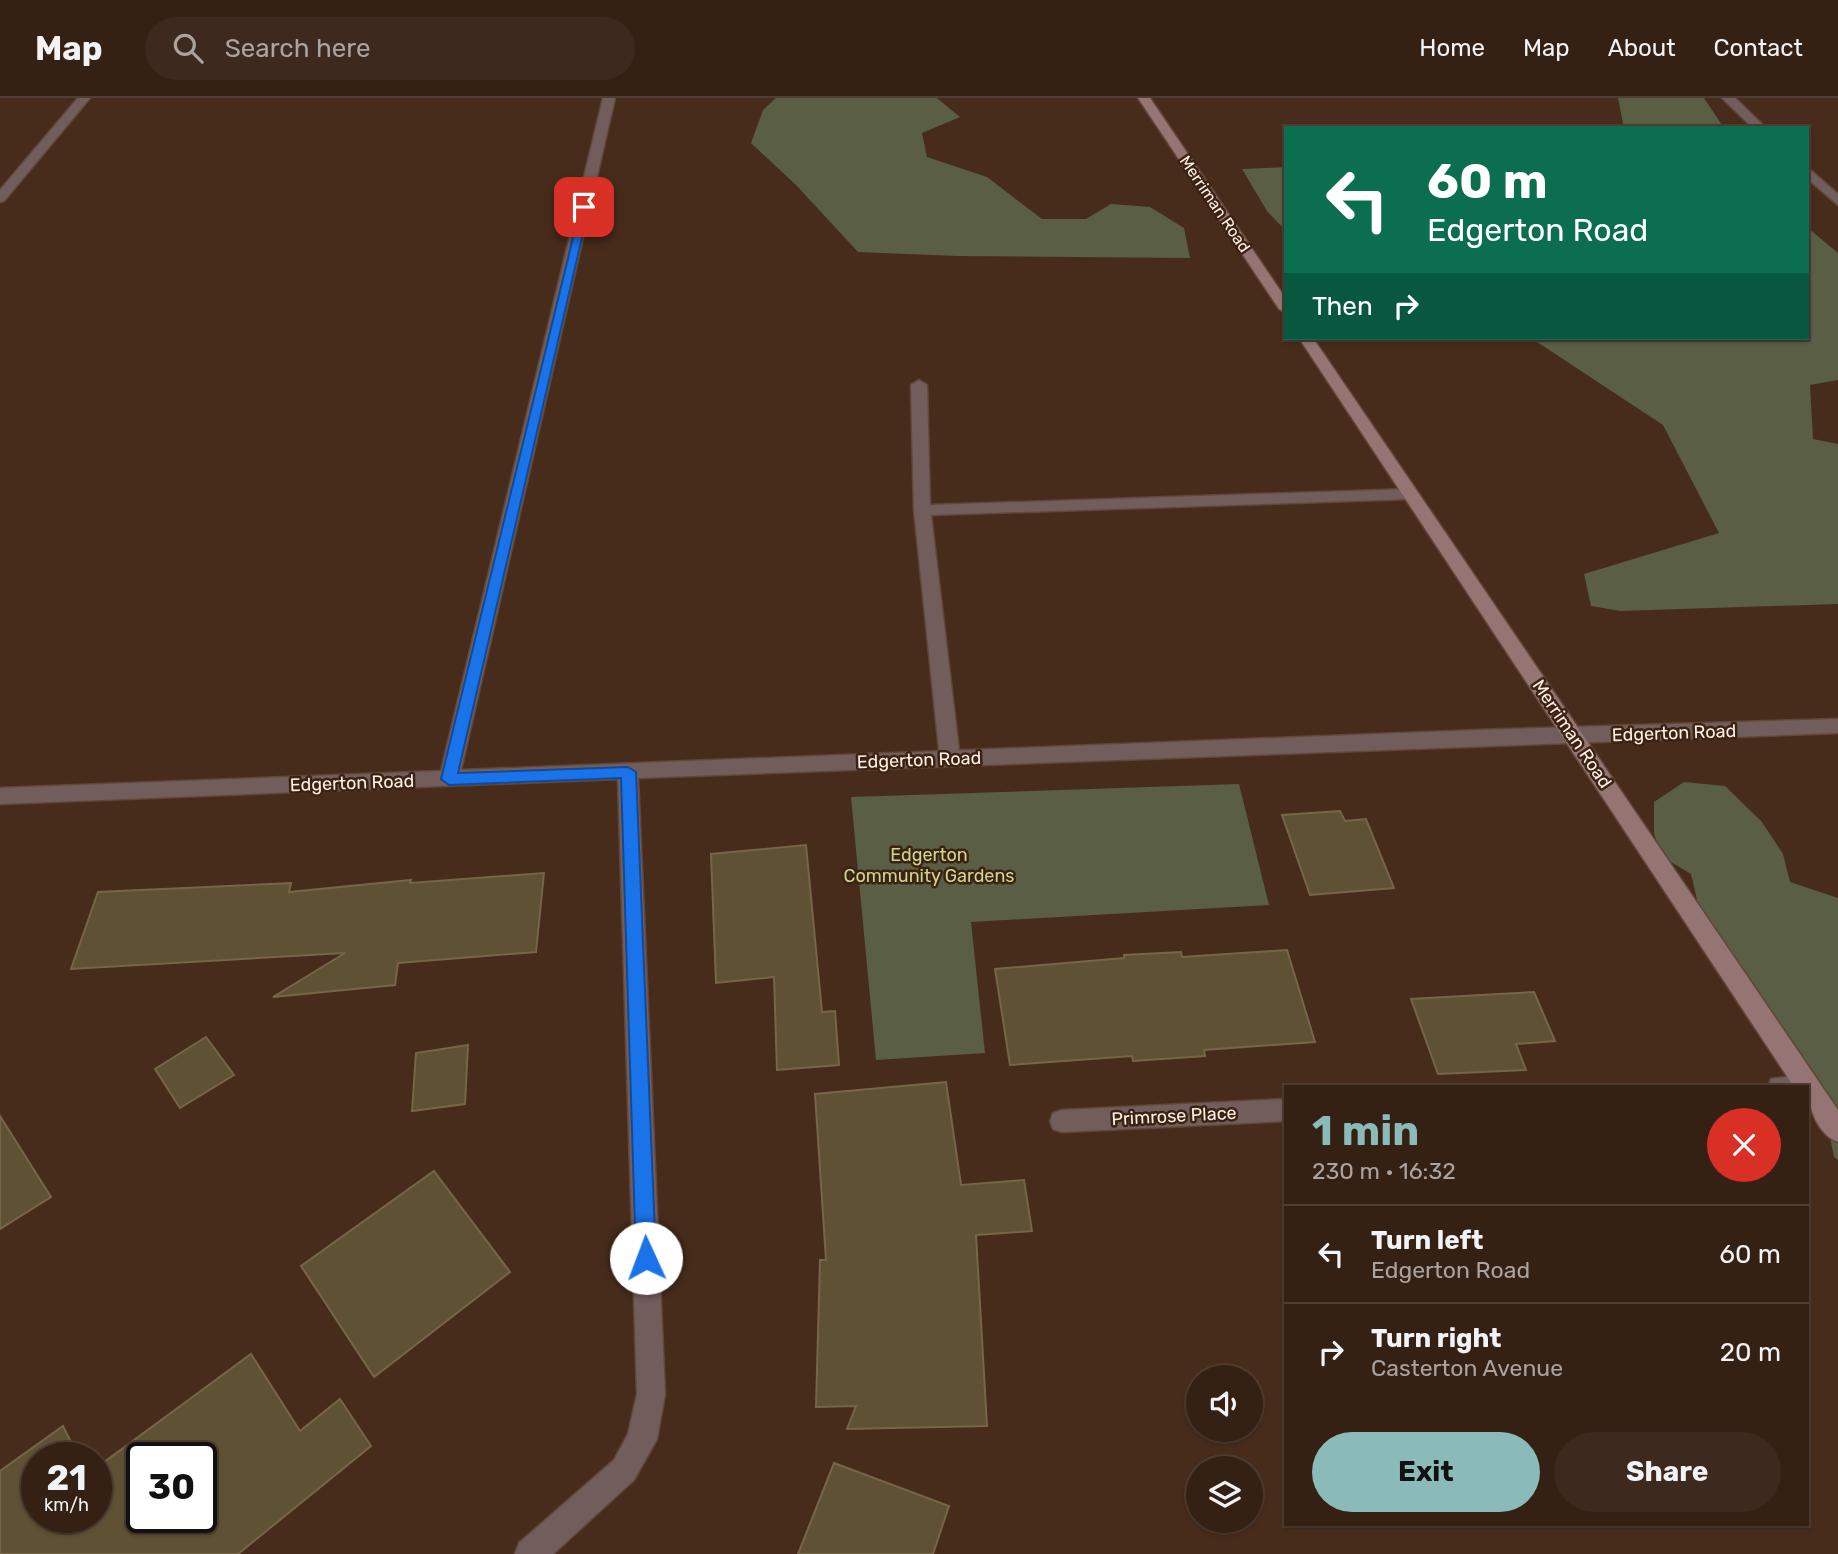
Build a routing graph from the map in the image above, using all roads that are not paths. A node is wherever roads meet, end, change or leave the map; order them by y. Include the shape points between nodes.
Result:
1 (84, 98) edge
2 (610, 98) edge
3 (1144, 98) edge
4 (1728, 98) edge
5 (1758, 126) edge
6 (1809, 174) edge
7 (0, 198) edge
8 (1838, 201) edge
9 (1284, 306) edge
10 (1307, 340) edge
11 (919, 385) dead end
12 (1411, 494) junction
13 (922, 510) junction
14 (1838, 726) edge
15 (1574, 736) junction
16 (950, 759) junction
17 (628, 772) junction
18 (449, 779) junction
19 (0, 796) edge
20 (1807, 1085) edge
21 (1809, 1088) edge
22 (1284, 1111) edge
23 (1062, 1121) dead end
24 (1838, 1131) edge
25 (530, 1554) edge

1 - 7 street
2 - 18 street
3 - 9 main road, Merriman Road
4 - 5 street
6 - 8 street
10 - 12 main road, Merriman Road
11 - 13 street
12 - 13 street
12 - 15 main road, Merriman Road
13 - 16 street
14 - 15 street, Edgerton Road
15 - 16 street, Edgerton Road
15 - 20 main road, Merriman Road
16 - 17 street, Edgerton Road
17 - 18 street, Edgerton Road
17 - 25 street via 650,1394 642,1440 624,1470
18 - 19 street, Edgerton Road
21 - 24 main road, Merriman Road
22 - 23 street, Primrose Place

